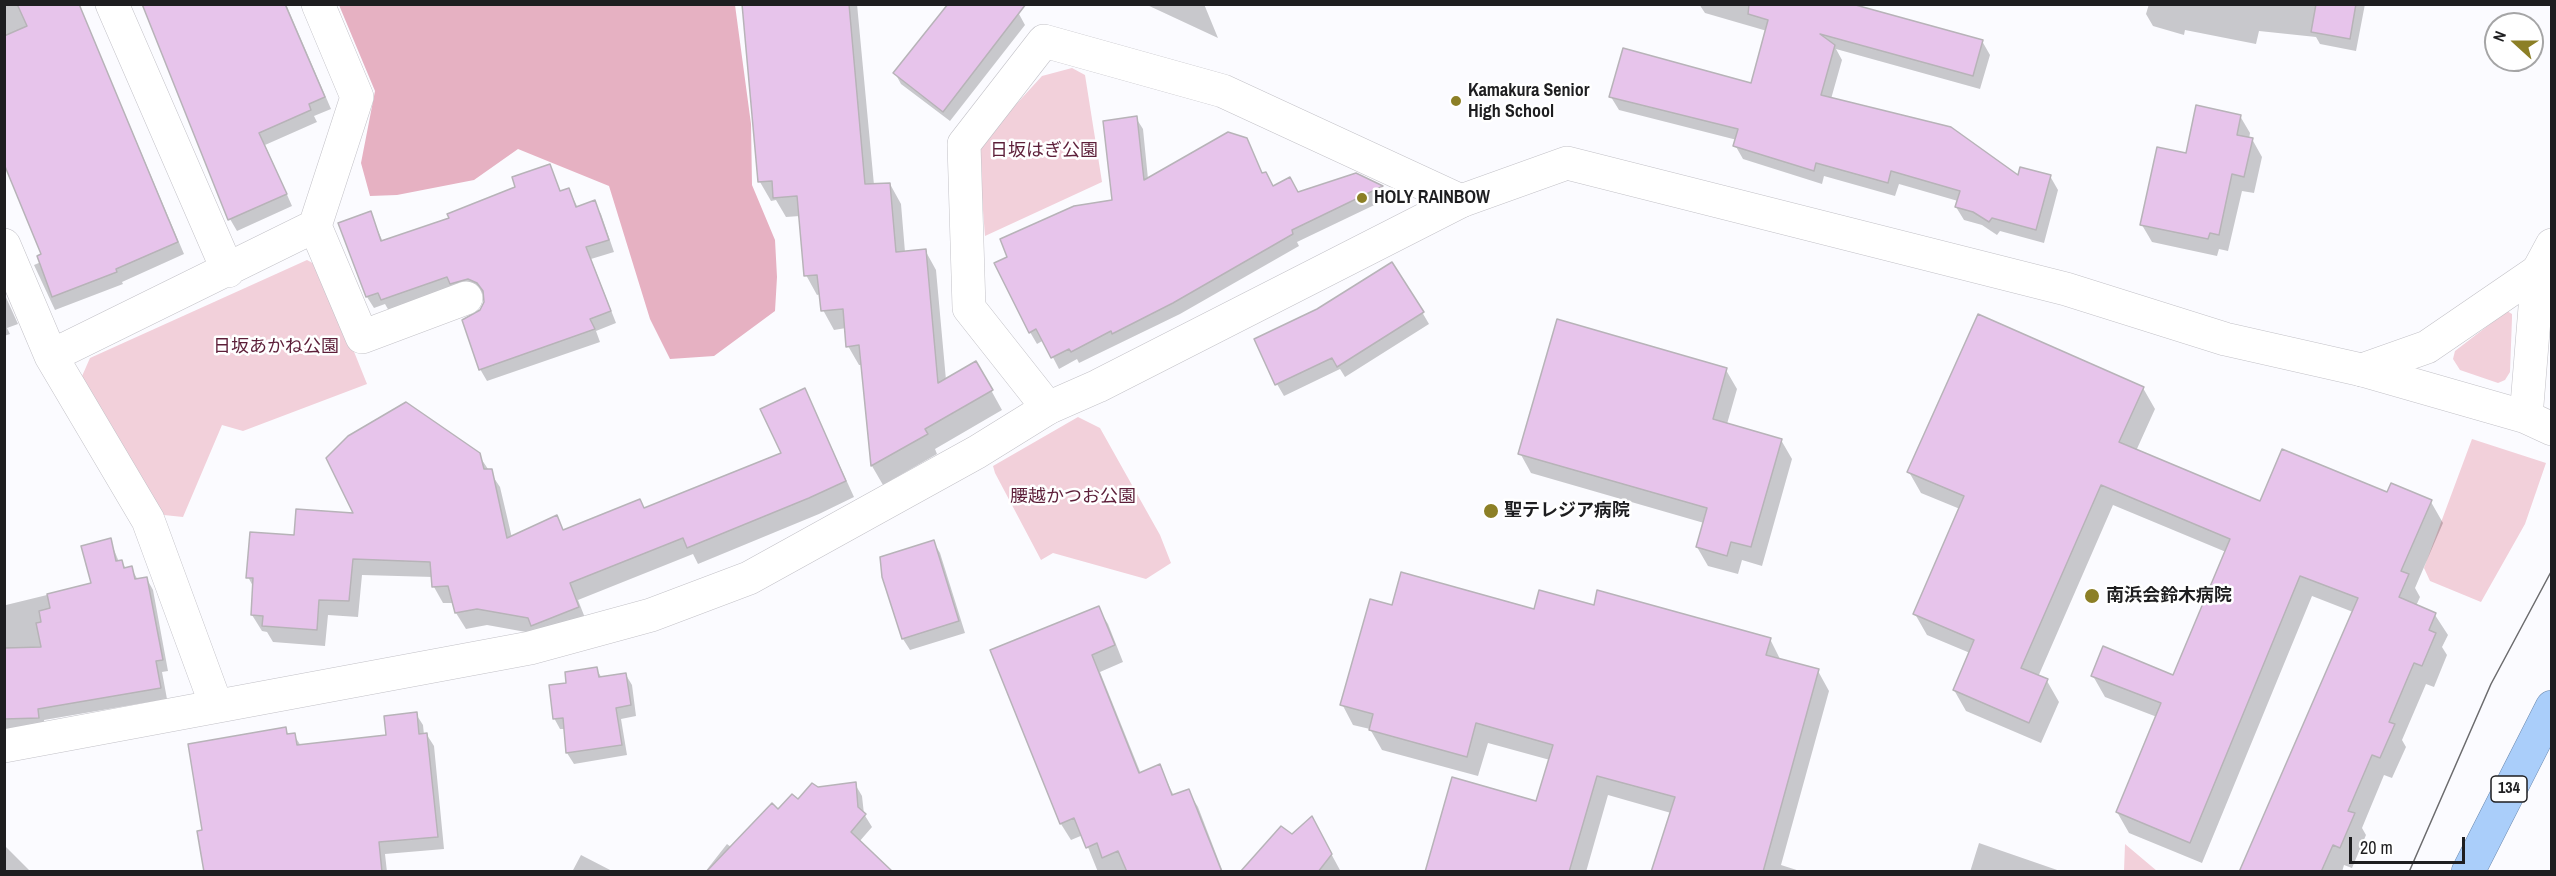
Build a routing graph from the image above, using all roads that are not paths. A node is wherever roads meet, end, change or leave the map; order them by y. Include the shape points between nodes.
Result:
1 (112, 4) edge
2 (318, 4) edge
3 (1461, 201) junction
4 (315, 226) junction
5 (4, 245) edge
6 (2545, 258) edge
7 (228, 271) junction
8 (466, 298) dead end
9 (51, 356) junction
10 (2362, 370) junction
11 (1048, 408) junction
12 (2539, 423) edge
13 (216, 705) junction
14 (2552, 707) edge
15 (4, 746) edge
16 (2468, 872) edge

1 - 7 street
2 - 4 street via 357,97
3 - 10 street via 1567,163 2066,289 2225,339
3 - 11 street
3 - 11 street via 1223,91 1044,42 964,144 969,308
4 - 7 street
4 - 8 street via 362,337
5 - 9 street
6 - 10 street via 2427,347
6 - 12 street
7 - 9 street
9 - 13 street via 148,520
10 - 12 street
11 - 13 street via 977,452 749,578 651,615 530,648
13 - 15 street
14 - 16 highway, 134

